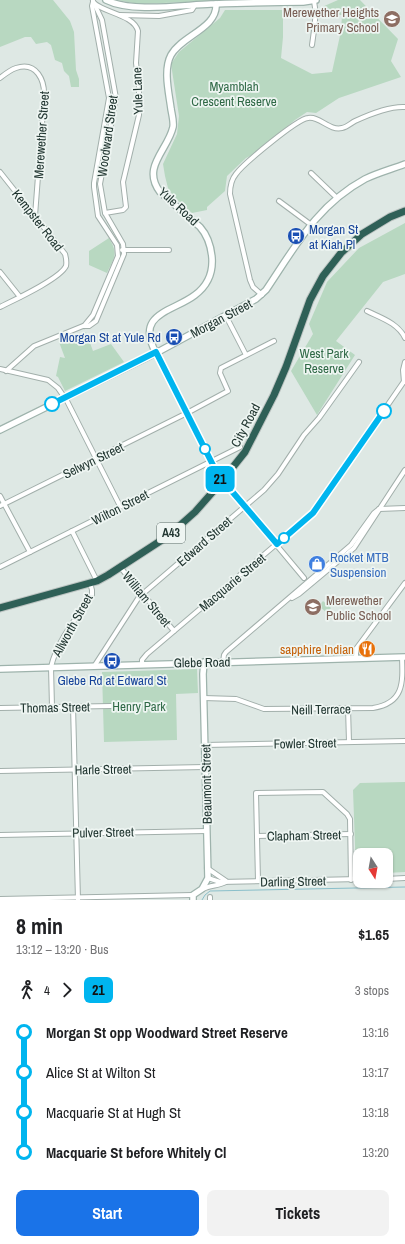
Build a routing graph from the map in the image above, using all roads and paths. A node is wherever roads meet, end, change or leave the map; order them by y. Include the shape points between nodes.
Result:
1 (106, 0) edge
2 (315, 0) edge
3 (93, 1) edge
4 (216, 4) junction
5 (195, 5) junction
6 (119, 15) junction
7 (312, 45) dead end
8 (0, 78) edge
9 (405, 107) edge
10 (405, 164) edge
11 (0, 172) edge
12 (311, 173) dead end
13 (337, 198) junction
14 (279, 201) dead end
15 (405, 211) edge
16 (105, 213) junction
17 (35, 217) junction
18 (310, 224) junction
19 (118, 250) junction
20 (125, 250) junction
21 (169, 250) dead end
22 (0, 272) edge
23 (262, 295) junction
24 (20, 297) junction
25 (0, 307) edge
26 (367, 312) dead end
27 (226, 316) junction
28 (83, 326) junction
29 (405, 338) edge
30 (274, 341) dead end
31 (156, 352) junction
32 (246, 355) junction
33 (359, 362) dead end
34 (405, 362) edge
35 (0, 369) edge
36 (6, 371) junction
37 (405, 382) edge
38 (65, 398) junction
39 (187, 413) junction
40 (0, 430) edge
41 (240, 447) dead end
42 (96, 458) junction
43 (211, 461) junction
44 (405, 470) edge
45 (222, 481) junction
46 (0, 496) edge
47 (2, 505) edge
48 (120, 506) junction
49 (245, 506) junction
50 (405, 508) edge
51 (379, 509) junction
52 (72, 531) junction
53 (277, 544) junction
54 (30, 552) junction
55 (0, 567) edge
56 (120, 567) junction
57 (304, 578) dead end
58 (94, 582) junction
59 (405, 583) edge
60 (143, 594) junction
61 (0, 608) edge
62 (174, 631) junction
63 (403, 657) edge
64 (356, 658) junction
65 (204, 662) junction
66 (223, 662) junction
67 (142, 664) junction
68 (95, 665) junction
69 (51, 667) junction
70 (0, 669) edge
71 (204, 698) junction
72 (74, 706) junction
73 (111, 706) dead end
74 (52, 707) junction
75 (0, 708) edge
76 (348, 708) junction
77 (349, 742) junction
78 (405, 742) edge
79 (205, 745) junction
80 (205, 767) junction
81 (75, 769) junction
82 (0, 771) edge
83 (207, 831) junction
84 (77, 833) junction
85 (350, 834) junction
86 (0, 835) edge
87 (257, 836) junction
88 (207, 868) junction
89 (208, 878) junction
90 (405, 878) edge
91 (393, 879) edge
92 (351, 880) joint
93 (258, 881) junction
94 (226, 882) junction
95 (202, 889) junction
96 (193, 897) edge
97 (78, 898) edge
98 (0, 899) edge

1 - 5 street via 134,7
2 - 4 street
2 - 7 street
3 - 6 street, Yule Lane via 98,6
3 - 16 street, Woodward Street via 102,20 116,98 100,184
3 - 19 street, Woodward Street via 109,98 94,187 98,216
4 - 5 street
4 - 31 street, Yule Road via 216,13 211,20 172,54 168,65 168,90 174,126 154,170 156,187 160,192 206,233 212,254 212,270 207,283 196,294 168,309 154,321 150,334
5 - 6 street via 192,10 170,15
6 - 16 street, Yule Lane via 137,26 138,31 136,64 139,116 123,182 126,207
8 - 17 street, Merewether Street via 15,68 26,67 39,74 44,84
9 - 23 street via 388,109 343,128 331,127 313,118 302,119 236,173 230,194 250,280 253,287
10 - 13 street, Morgan Street via 365,180
11 - 17 street, Kempster Road
12 - 13 street
13 - 18 street, Morgan Street
14 - 18 street
15 - 45 highway, City Road / A43 via 362,234 341,253 323,276 310,300 274,395 244,452
16 - 20 street, Woodward Street
17 - 24 street, Kempster Road via 65,254 67,261 65,268 47,283
18 - 23 street, Morgan Street
19 - 20 street
19 - 28 street via 118,256 93,315
20 - 21 street
20 - 28 street via 96,321 89,326
22 - 24 street
23 - 27 street, Morgan Street
24 - 25 street, Kempster Road
26 - 29 street via 397,326
27 - 31 street, Morgan Street
27 - 32 street
28 - 36 street via 34,346
30 - 32 street
31 - 38 street, Morgan Street
31 - 39 street
32 - 39 street, Selwyn Street via 221,368 228,391
33 - 49 street, Edward Street via 278,474
34 - 37 street
35 - 36 street
36 - 38 street via 48,380
37 - 53 street, Macquarie Street via 313,513
38 - 40 street, Morgan Street
38 - 42 street
39 - 42 street, Selwyn Street
39 - 43 street
41 - 43 street, Wilton Street
42 - 47 street, Selwyn Street
42 - 48 street
43 - 45 street
43 - 48 street, Wilton Street
44 - 51 street
45 - 49 street
45 - 56 highway, City Road / A43 via 183,524
46 - 47 street
47 - 54 street
48 - 52 street, Wilton Street
49 - 53 street
49 - 60 street, Edward Street
50 - 51 street
51 - 66 street via 351,545 226,652
52 - 54 street, Wilton Street
52 - 58 street, Allworth Street
53 - 57 street
53 - 62 street, Macquarie Street
54 - 55 street, Wilton Street
56 - 58 highway, City Road / A43
56 - 60 street, William Street
58 - 61 highway, City Road / A43
58 - 69 street, Allworth Street via 92,595 59,645
59 - 64 street via 356,649
60 - 62 street, William Street
60 - 68 street, Edward Street
62 - 67 street, Macquarie Street via 147,654
63 - 64 street, Glebe Road
63 - 76 street, Neill Terrace via 402,688 391,702 373,708
64 - 66 street, Glebe Road
65 - 66 street, Glebe Road
65 - 67 street, Glebe Road
65 - 71 street, Beaumont Street
67 - 68 street, Glebe Road
68 - 69 street, Glebe Road
69 - 70 street, Glebe Road
69 - 74 street
71 - 76 street, Neill Terrace via 236,700 264,709
71 - 79 street, Beaumont Street
72 - 73 street, Thomas Street
72 - 74 street, Thomas Street
72 - 81 street
74 - 75 street, Thomas Street
76 - 77 street
77 - 78 street, Fowler Street
77 - 79 street, Fowler Street
79 - 80 street, Beaumont Street
80 - 81 street, Harle Street
80 - 83 street, Beaumont Street
81 - 82 street, Harle Street
81 - 84 street
83 - 84 street, Pulver Street
83 - 88 street, Beaumont Street
84 - 86 street, Pulver Street
84 - 97 street
85 - 87 street, Clapham Street
85 - 87 street via 350,820 347,814 323,792 256,793
85 - 92 street
87 - 93 street
88 - 89 street, Beaumont Street
88 - 94 street
89 - 94 street, Darling Street
89 - 95 street
90 - 91 street
92 - 93 street, Darling Street
93 - 94 street, Darling Street
94 - 95 street, Darling Street
95 - 96 street
96 - 97 street
97 - 98 street

